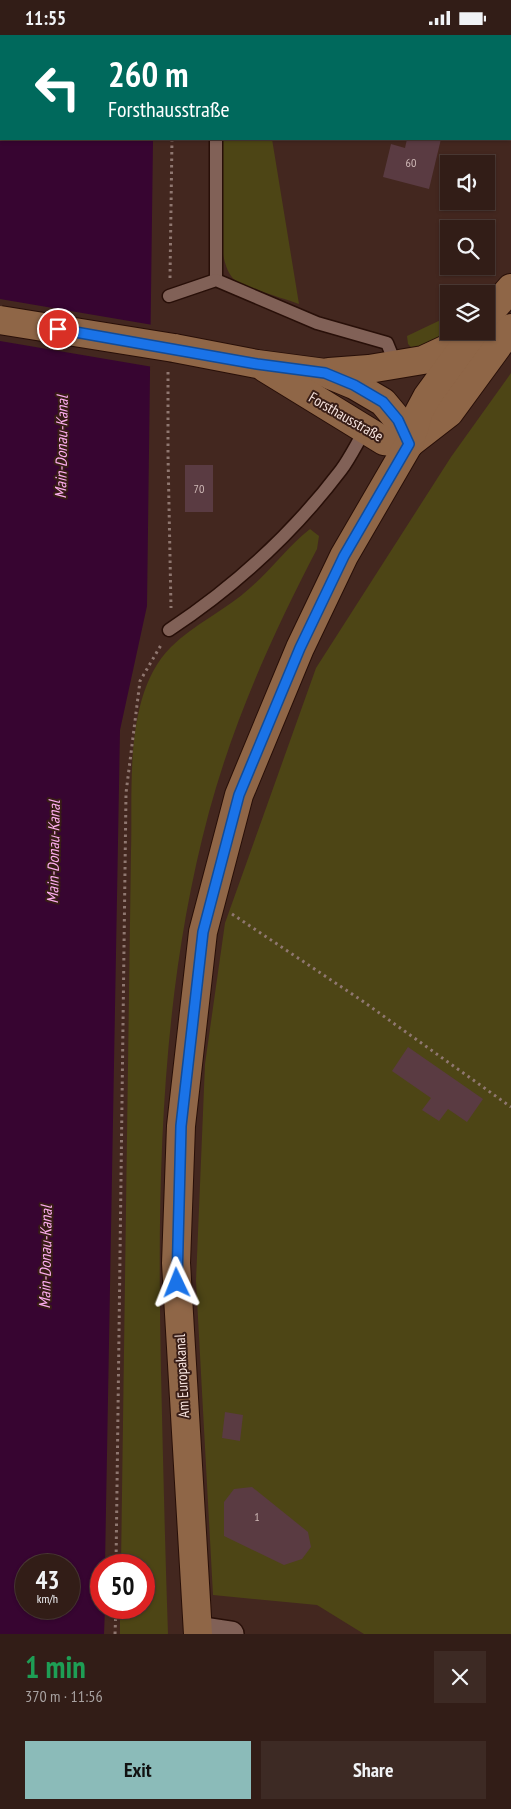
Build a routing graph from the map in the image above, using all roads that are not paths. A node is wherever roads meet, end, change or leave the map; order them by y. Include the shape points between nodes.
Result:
1 (216, 140) edge
2 (216, 280) junction
3 (511, 288) edge
4 (169, 296) road end
5 (495, 307) edge
6 (0, 320) edge
7 (511, 328) edge
8 (461, 340) edge
9 (467, 340) edge
10 (257, 364) junction
11 (396, 365) junction
12 (325, 373) junction
13 (365, 430) junction
14 (409, 444) junction
15 (169, 631) road end
16 (198, 1631) edge
17 (231, 1634) edge

1 - 2 lane
2 - 4 lane
2 - 11 lane via 317,323 387,343
3 - 5 main road
6 - 10 main road, Forsthausstraße, bridge via 171,357
7 - 14 main road, Am Europakanal via 449,413
8 - 11 main road via 423,360
9 - 14 main road, Am Europakanal via 427,397
10 - 12 main road, Forsthausstraße
10 - 13 main road, Forsthausstraße
11 - 12 main road
12 - 14 main road, Forsthausstraße via 383,402 398,420
13 - 14 main road, Forsthausstraße via 384,441
13 - 15 lane via 342,468 288,533 199,611
14 - 16 main road, Am Europakanal via 344,556 300,648 239,795 203,932 181,1126 176,1263
16 - 17 street

